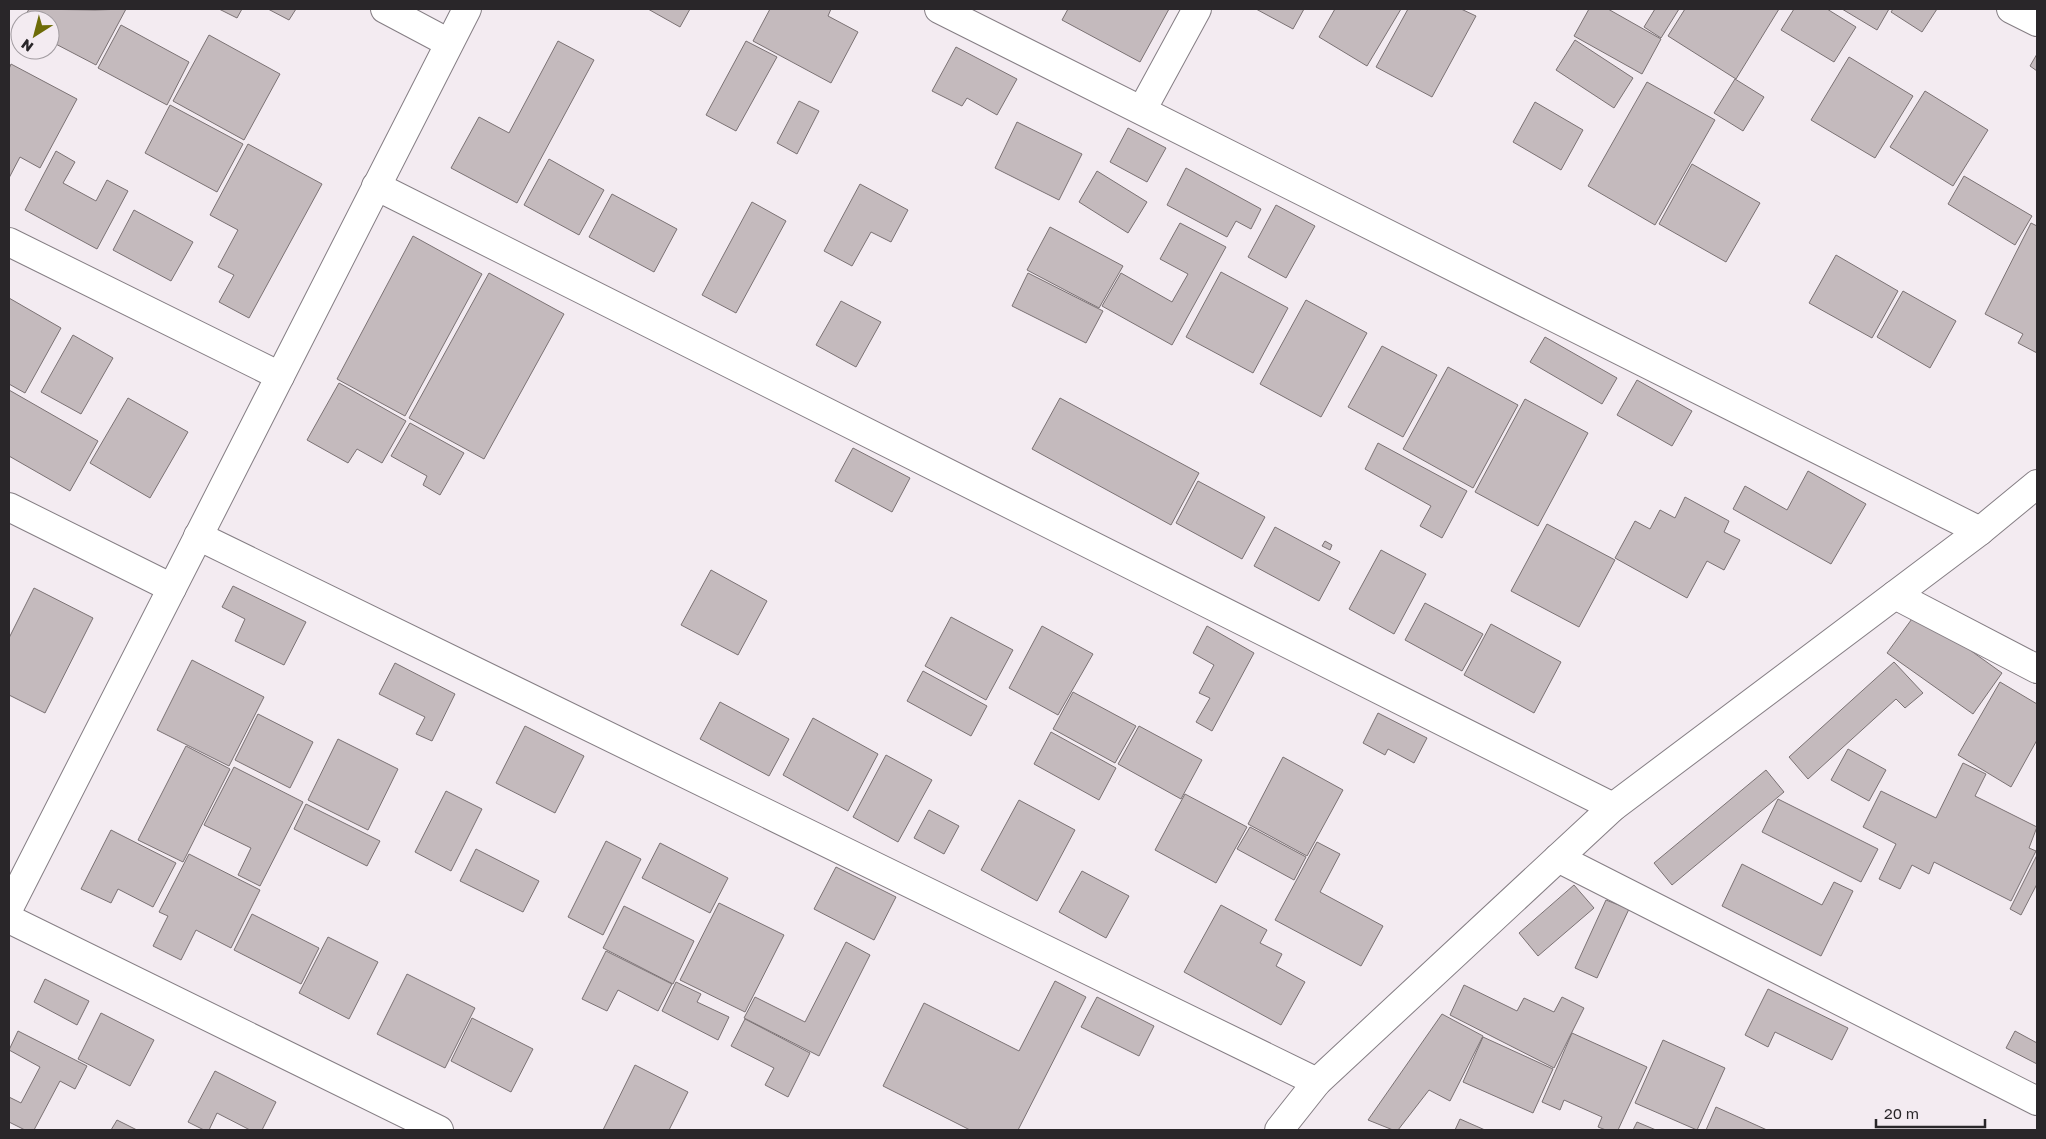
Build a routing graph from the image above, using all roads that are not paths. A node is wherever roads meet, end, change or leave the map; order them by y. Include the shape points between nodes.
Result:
1 (384, 9) edge
2 (466, 9) edge
3 (939, 9) edge
4 (1197, 9) edge
5 (2011, 9) edge
6 (2037, 22) edge
7 (449, 43) junction
8 (1142, 110) junction
9 (376, 186) junction
10 (9, 242) edge
11 (280, 376) junction
12 (2037, 484) edge
13 (9, 507) edge
14 (1980, 531) junction
15 (198, 536) junction
16 (172, 588) junction
17 (1895, 595) junction
18 (2037, 669) edge
19 (1613, 807) junction
20 (1558, 858) junction
21 (9, 908) edge
22 (9, 920) edge
23 (1317, 1082) junction
24 (2037, 1101) edge
25 (439, 1130) edge
26 (1279, 1130) edge

1 - 7 street
2 - 7 street
3 - 8 street
4 - 8 street
5 - 6 street
7 - 9 street
8 - 14 street
9 - 11 street
9 - 19 street
10 - 11 street
11 - 15 street
12 - 14 street
13 - 16 street
14 - 17 street
15 - 16 street
15 - 23 street
16 - 21 street
17 - 18 street
17 - 19 street
19 - 20 street
20 - 23 street
20 - 24 street
22 - 25 street
23 - 26 street

